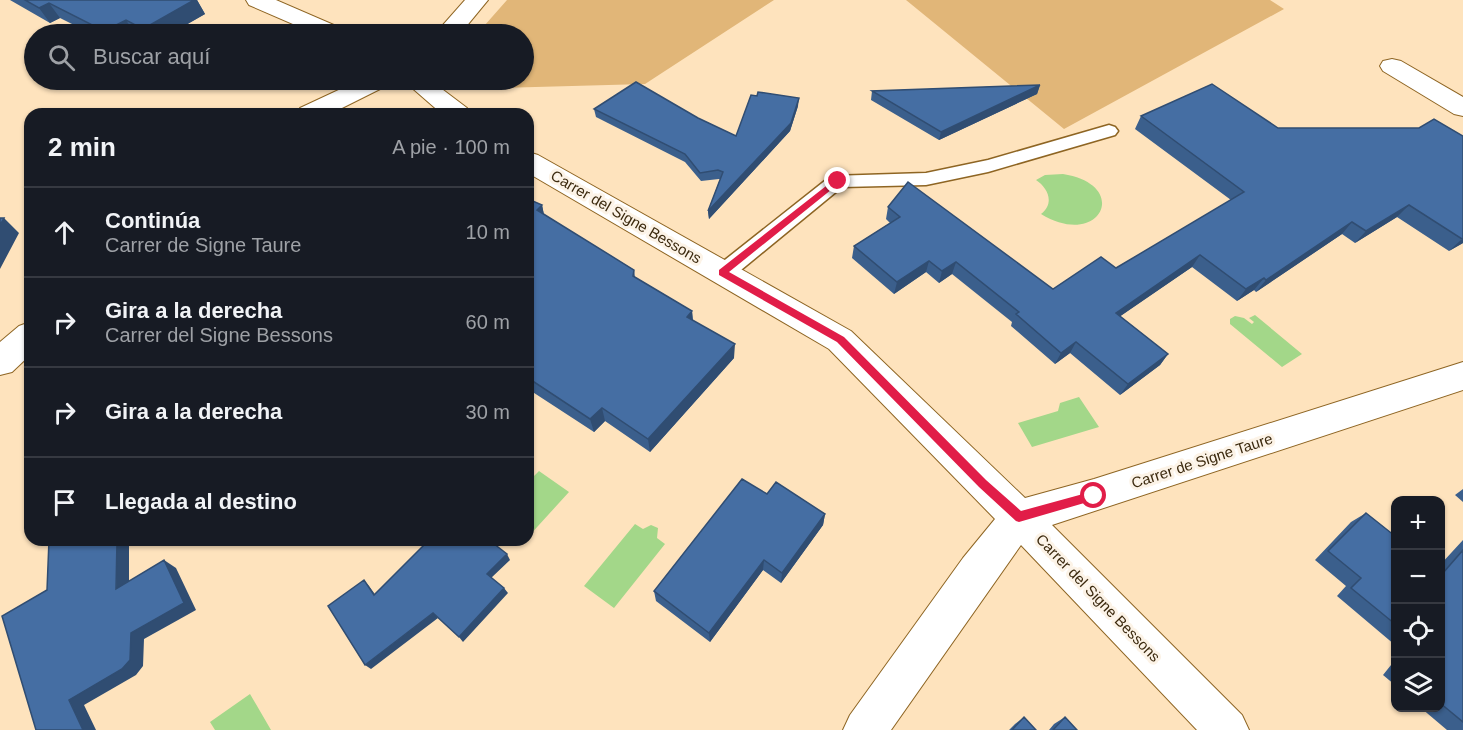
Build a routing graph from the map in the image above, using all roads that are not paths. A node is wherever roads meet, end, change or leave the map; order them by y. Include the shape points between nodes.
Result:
1 (257, 0) edge
2 (477, 0) edge
3 (312, 24) edge
4 (459, 24) edge
5 (1392, 66) dead end
6 (358, 90) edge
7 (428, 90) edge
8 (321, 108) edge
9 (451, 108) edge
10 (1463, 108) edge
11 (1109, 131) dead end
12 (534, 164) edge
13 (723, 273) junction
14 (24, 340) edge
15 (0, 362) edge
16 (1463, 376) edge
17 (1019, 517) junction
18 (865, 730) edge
19 (1227, 730) edge

1 - 3 street
2 - 4 street
5 - 10 street
6 - 8 street
7 - 9 street
11 - 13 lane via 988,166 926,179 838,181
12 - 13 street, Carrer del Signe Bessons
13 - 17 street, Carrer del Signe Bessons via 840,340
14 - 15 street
16 - 17 street, Carrer de Signe Taure
17 - 18 street
17 - 19 street, Carrer del Signe Bessons

